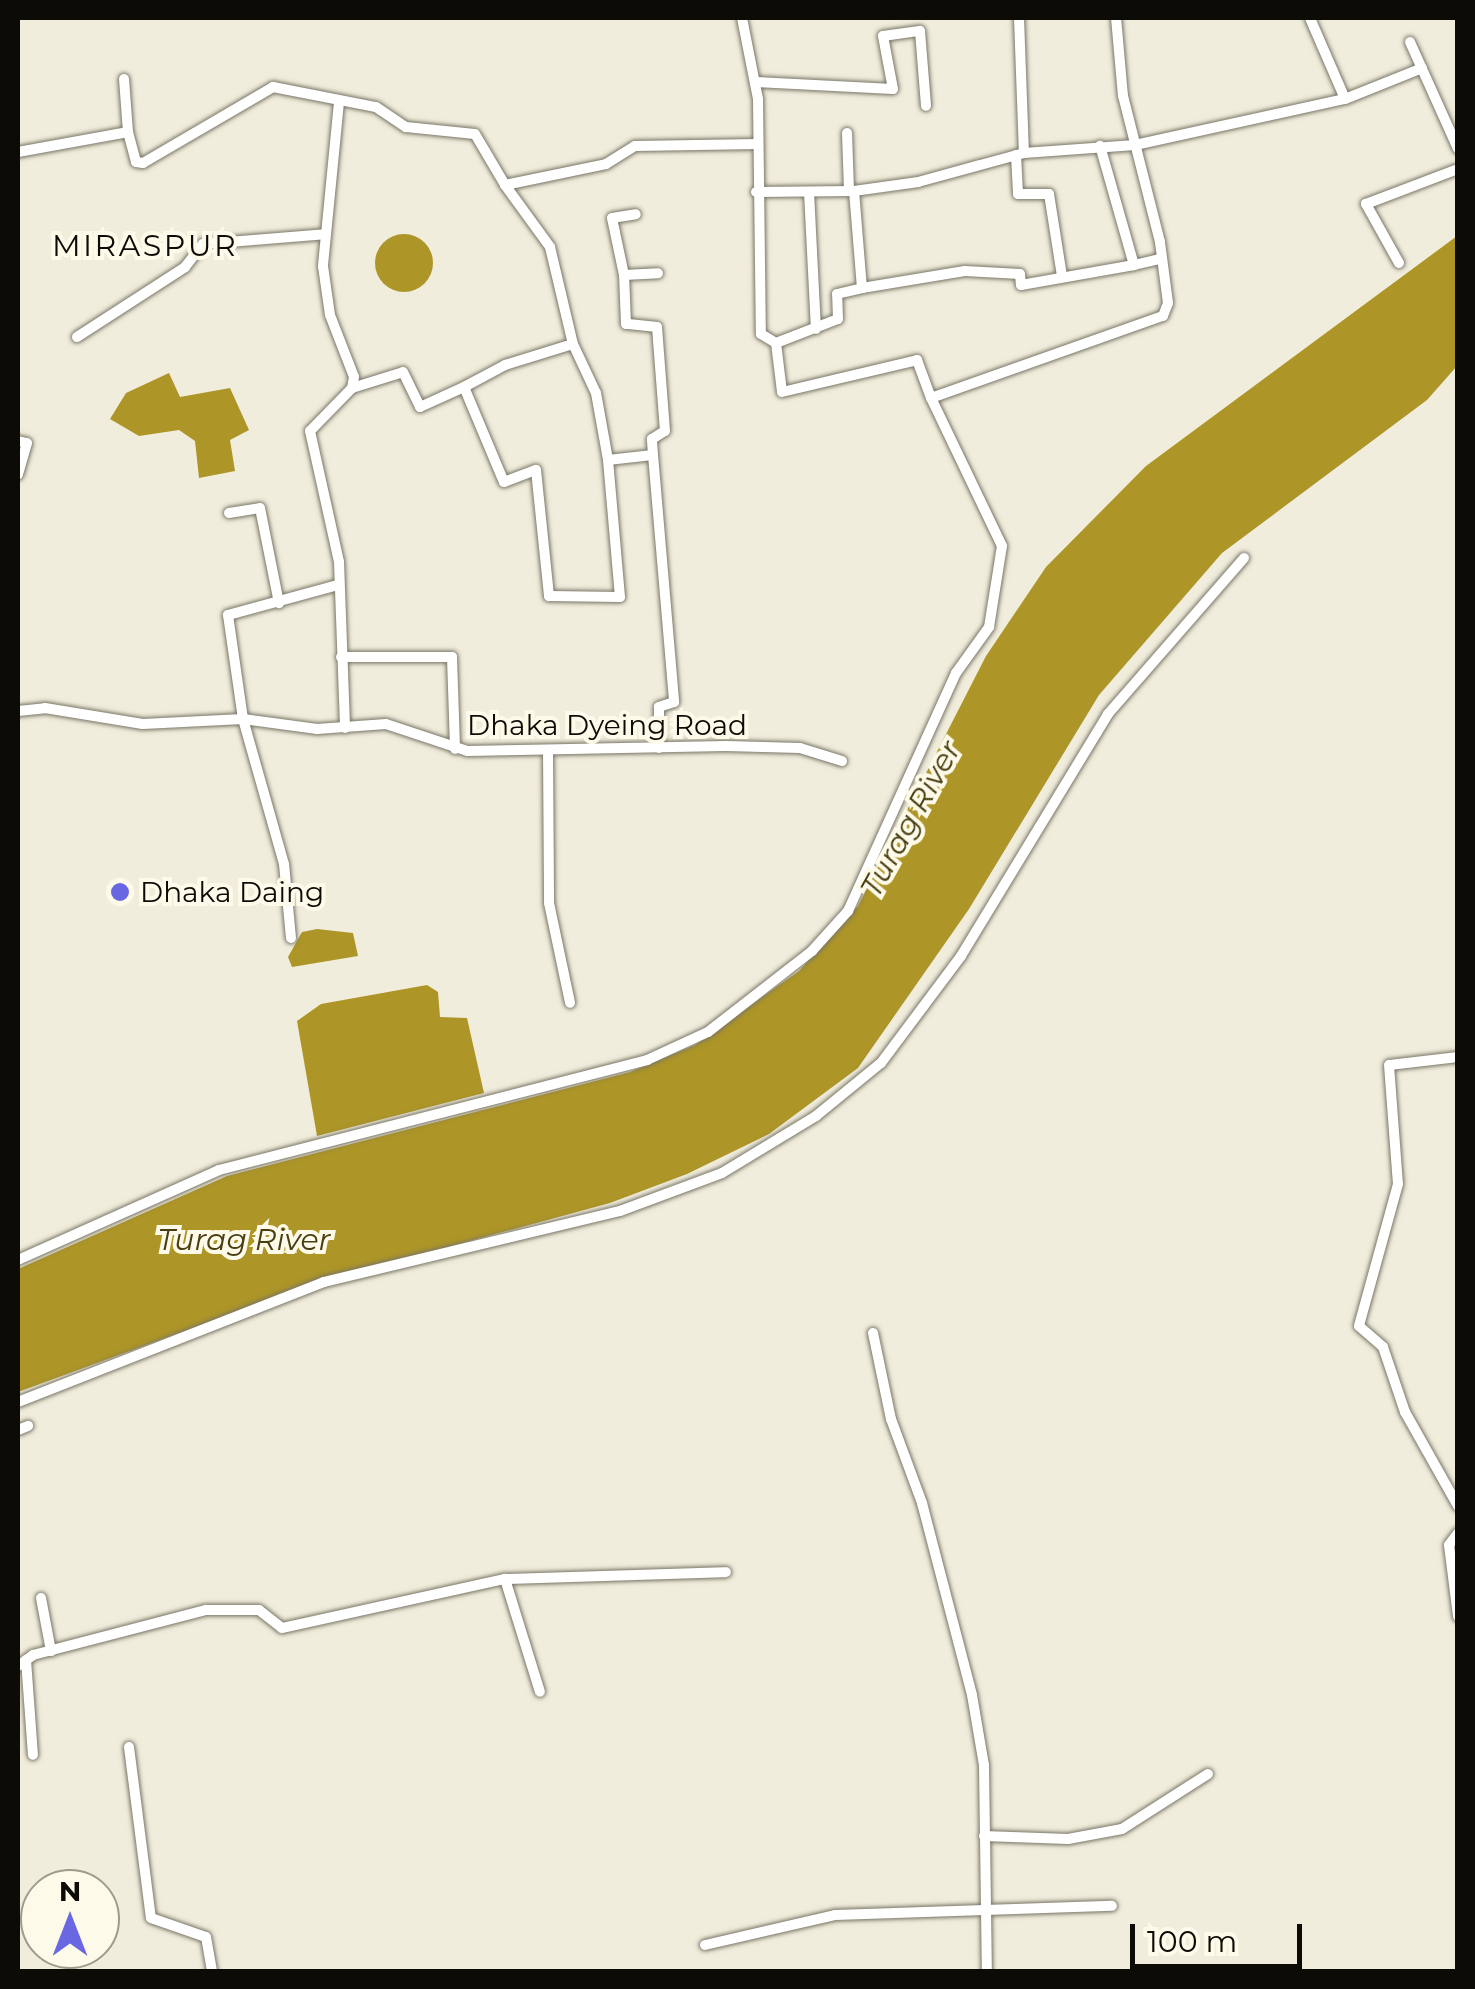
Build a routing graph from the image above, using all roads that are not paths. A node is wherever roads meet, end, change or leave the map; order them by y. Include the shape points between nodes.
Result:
1 (742, 18) edge
2 (1020, 18) edge
3 (1116, 18) edge
4 (1310, 18) edge
5 (1410, 42) dead end
6 (1422, 68) junction
7 (124, 79) dead end
8 (756, 82) junction
9 (1345, 99) junction
10 (339, 102) junction
11 (926, 106) dead end
12 (128, 132) junction
13 (847, 133) dead end
14 (758, 144) junction
15 (1136, 145) junction
16 (1100, 146) junction
17 (1458, 149) edge
18 (18, 152) edge
19 (1020, 154) junction
20 (1458, 169) edge
21 (504, 185) junction
22 (852, 191) junction
23 (756, 192) junction
24 (809, 192) junction
25 (636, 214) dead end
26 (326, 234) junction
27 (1160, 259) junction
28 (1399, 263) dead end
29 (1134, 265) junction
30 (658, 273) dead end
31 (624, 275) junction
32 (1062, 276) junction
33 (862, 288) junction
34 (816, 329) junction
35 (77, 337) dead end
36 (776, 343) junction
37 (572, 344) junction
38 (464, 386) junction
39 (352, 388) junction
40 (931, 398) junction
41 (18, 441) edge
42 (654, 455) junction
43 (608, 460) junction
44 (18, 475) edge
45 (229, 513) dead end
46 (1244, 558) dead end
47 (338, 585) junction
48 (279, 603) junction
49 (341, 657) junction
50 (18, 710) edge
51 (243, 719) junction
52 (345, 728) junction
53 (659, 748) junction
54 (456, 749) junction
55 (548, 750) junction
56 (842, 761) dead end
57 (290, 938) dead end
58 (570, 1003) dead end
59 (1458, 1057) edge
60 (18, 1260) edge
61 (873, 1333) dead end
62 (18, 1402) edge
63 (1458, 1506) edge
64 (1458, 1533) edge
65 (726, 1572) dead end
66 (505, 1579) junction
67 (40, 1598) dead end
68 (1458, 1616) edge
69 (51, 1651) junction
70 (22, 1663) edge
71 (540, 1692) dead end
72 (129, 1747) dead end
73 (33, 1755) dead end
74 (1208, 1774) dead end
75 (984, 1836) junction
76 (1112, 1906) dead end
77 (982, 1911) junction
78 (706, 1946) dead end
79 (212, 1972) edge
80 (986, 1972) edge

1 - 8 street
2 - 19 street
3 - 15 street via 1123,96
4 - 9 street
5 - 6 street
6 - 9 street
6 - 17 street
7 - 12 street
8 - 11 street via 893,89 883,36 920,31
8 - 14 street
9 - 15 street via 1262,112
10 - 12 street via 285,87 259,91 143,163 136,162
10 - 21 street via 376,107 406,127 474,134
10 - 26 street
12 - 18 street
13 - 22 street
14 - 21 street via 636,146 592,168
14 - 23 street
15 - 16 street
15 - 27 street
16 - 19 street
16 - 29 street
19 - 22 street via 918,182
19 - 32 street via 1018,194 1049,194
20 - 28 street via 1366,204
21 - 37 street via 550,247
22 - 24 street
22 - 33 street
23 - 24 street
23 - 36 street via 761,334
24 - 34 street
25 - 31 street via 612,218
26 - 35 street via 203,244 185,267
26 - 39 street via 326,292 354,369
27 - 29 street
27 - 40 street via 1168,302 1163,316
29 - 32 street
30 - 31 street
31 - 42 street via 626,324 657,327 665,431 652,440
32 - 33 street via 1021,285 1020,274 966,271
33 - 34 street via 837,294 838,319
34 - 36 street
36 - 40 street via 782,392 917,360
37 - 38 street
37 - 43 street via 596,394
38 - 39 street via 420,407 403,372
38 - 43 street via 504,482 536,470 549,596 620,597
39 - 47 street via 310,431 339,562
40 - 60 street via 1002,546 989,628 956,672 848,911 812,951 708,1032 646,1060 219,1170
41 - 44 street via 28,443
42 - 43 street
42 - 53 street via 674,702 659,706
45 - 48 street via 260,508
46 - 62 street via 1108,714 961,956 880,1063 816,1116 722,1173 620,1211 324,1282
47 - 48 street
47 - 49 street
48 - 51 street via 228,614
49 - 52 street
49 - 54 street via 452,656
50 - 51 street, Dhaka Dyeing Road via 143,724
51 - 52 street, Dhaka Dyeing Road
51 - 57 street via 284,864
52 - 54 street, Dhaka Dyeing Road via 386,724
53 - 55 street, Dhaka Dyeing Road
53 - 56 street, Dhaka Dyeing Road via 800,748
54 - 55 street, Dhaka Dyeing Road
55 - 58 street via 548,904
59 - 63 street via 1389,1064 1398,1184 1360,1326 1382,1347 1406,1412
61 - 75 street via 891,1418 922,1504 972,1695 984,1765
64 - 68 street via 1449,1545
65 - 66 street
66 - 69 street via 282,1628 259,1610 206,1610
66 - 71 street
67 - 69 street
69 - 70 street
70 - 73 street
72 - 79 street via 151,1918 206,1938
74 - 75 street via 1122,1829 1068,1839
75 - 77 street
76 - 77 street
77 - 78 street via 835,1915
77 - 80 street

